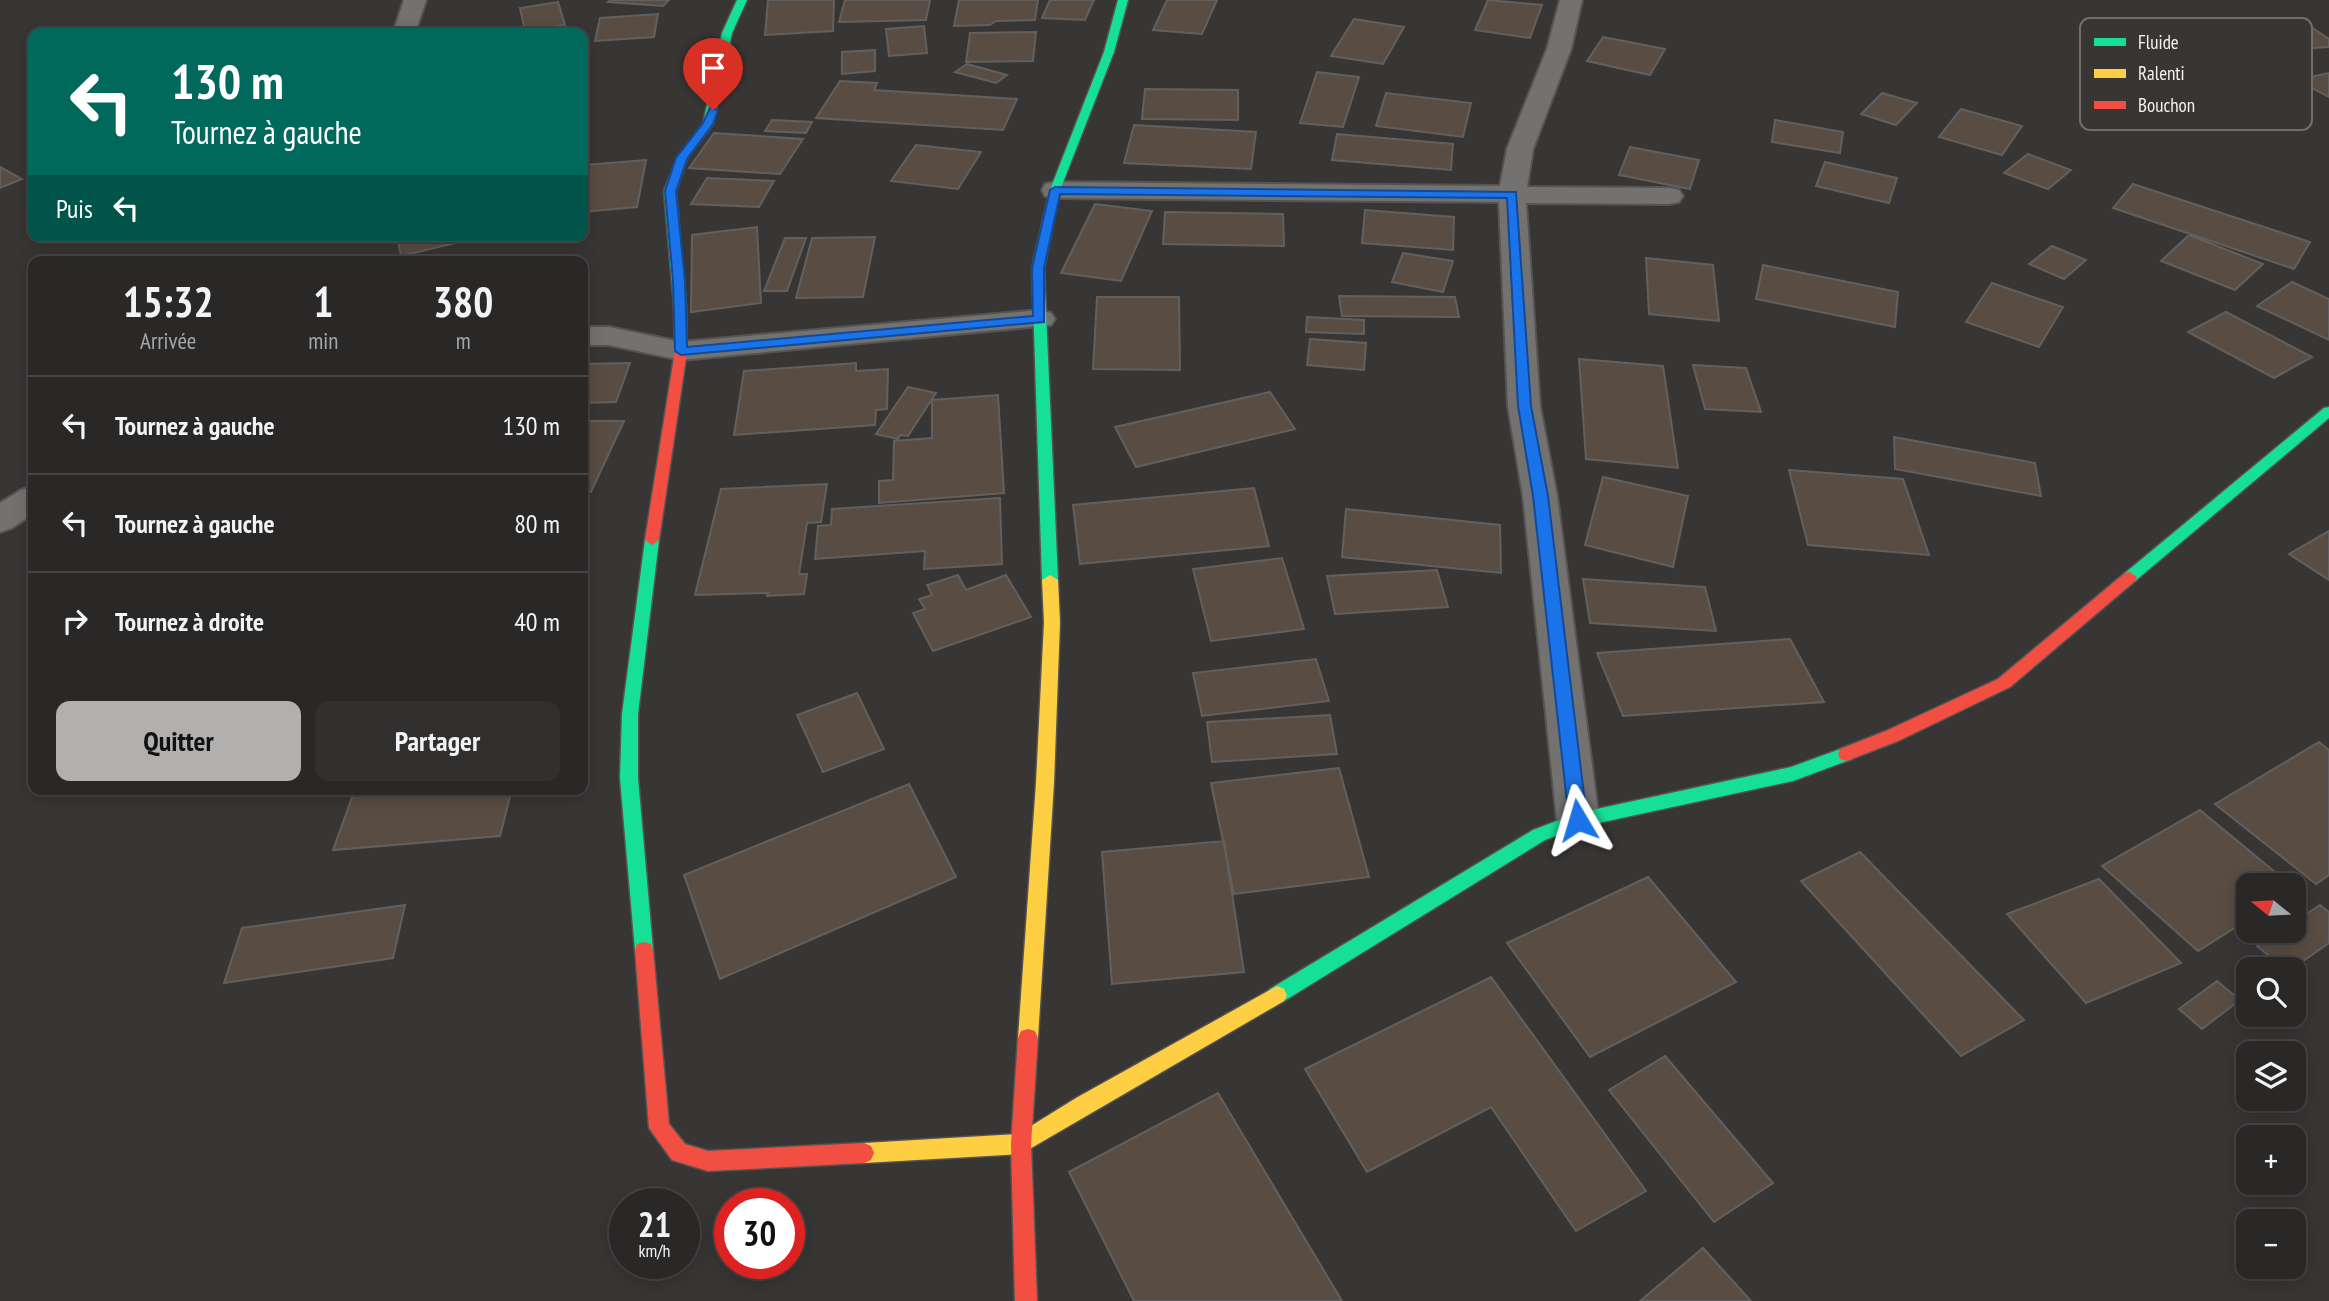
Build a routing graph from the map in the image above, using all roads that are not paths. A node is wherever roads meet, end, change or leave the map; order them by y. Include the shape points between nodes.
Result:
1 (415, 0) edge
2 (742, 0) edge
3 (1123, 0) edge
4 (1571, 0) edge
5 (406, 28) edge
6 (1055, 190) junction
7 (1512, 194) junction
8 (1670, 196) dead end
9 (1040, 319) junction
10 (588, 336) edge
11 (681, 351) junction
12 (2329, 411) edge
13 (28, 501) edge
14 (0, 520) edge
15 (1578, 820) junction
16 (1021, 1144) junction
17 (1026, 1301) edge

1 - 5 street
2 - 11 street via 727,33 708,124 682,158 670,191
3 - 6 street via 1109,52
4 - 7 street via 1559,49 1520,149
6 - 7 street
6 - 9 street via 1038,268
7 - 8 street
7 - 15 street via 1524,406 1540,496
9 - 11 street
9 - 16 street via 1052,622
10 - 11 street
11 - 16 street via 661,467 630,714 629,778 659,1128 679,1153 708,1161
12 - 15 street via 2004,683 1892,736 1793,774
13 - 14 street
15 - 16 street via 1539,835 1322,969
16 - 17 street

